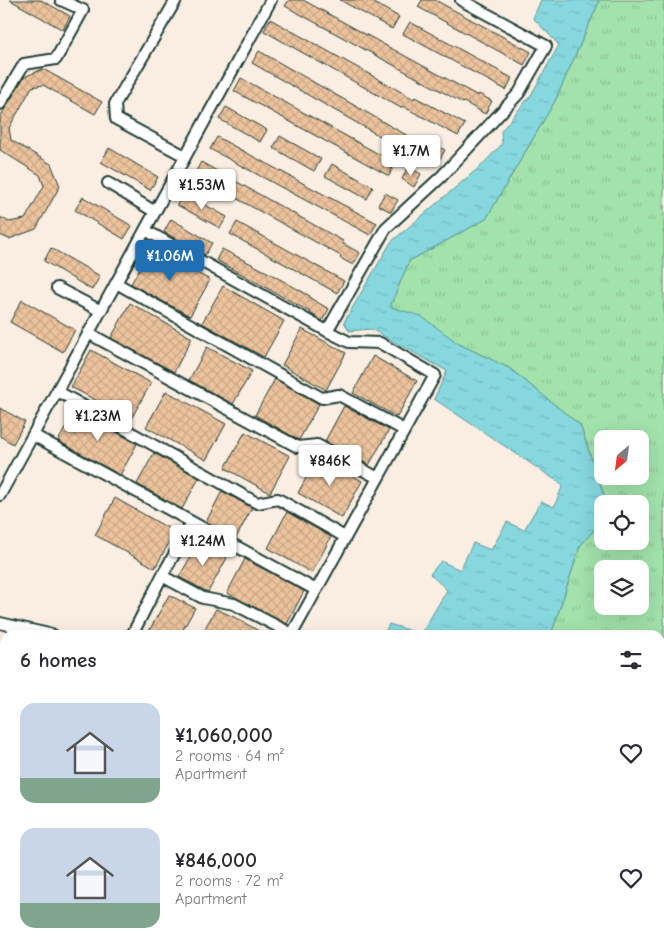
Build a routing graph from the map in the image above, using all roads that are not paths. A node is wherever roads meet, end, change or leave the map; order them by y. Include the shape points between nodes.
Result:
1 (61, 0) edge
2 (176, 0) edge
3 (271, 0) edge
4 (461, 0) edge
5 (0, 104) edge
6 (186, 156) junction
7 (108, 183) dead end
8 (155, 212) junction
9 (145, 230) junction
10 (116, 284) junction
11 (57, 288) dead end
12 (101, 311) junction
13 (327, 331) junction
14 (88, 333) junction
15 (57, 391) junction
16 (404, 430) junction
17 (33, 435) junction
18 (378, 478) junction
19 (0, 495) edge
20 (192, 523) junction
21 (345, 537) junction
22 (162, 576) junction
23 (316, 590) junction
24 (0, 622) edge
25 (33, 630) edge
26 (135, 630) edge
27 (284, 630) edge
28 (294, 630) edge

1 - 5 street via 83,10 56,58 24,64
2 - 6 street via 115,104 116,119
3 - 6 street
4 - 13 street via 546,46 519,93 442,176 386,228
6 - 8 street
7 - 8 street
8 - 9 street
9 - 10 street
9 - 13 street
10 - 12 street
10 - 16 street via 322,398 339,395
11 - 12 street
12 - 14 street
13 - 16 street via 349,342 380,343 435,374
14 - 15 street
14 - 18 street via 298,447 317,445
15 - 17 street
15 - 21 street via 258,503 278,499
16 - 18 street
17 - 19 street
17 - 20 street
18 - 21 street
20 - 22 street
20 - 23 street
21 - 23 street
22 - 26 street
22 - 27 street via 203,598 234,604
23 - 28 street
24 - 25 street

